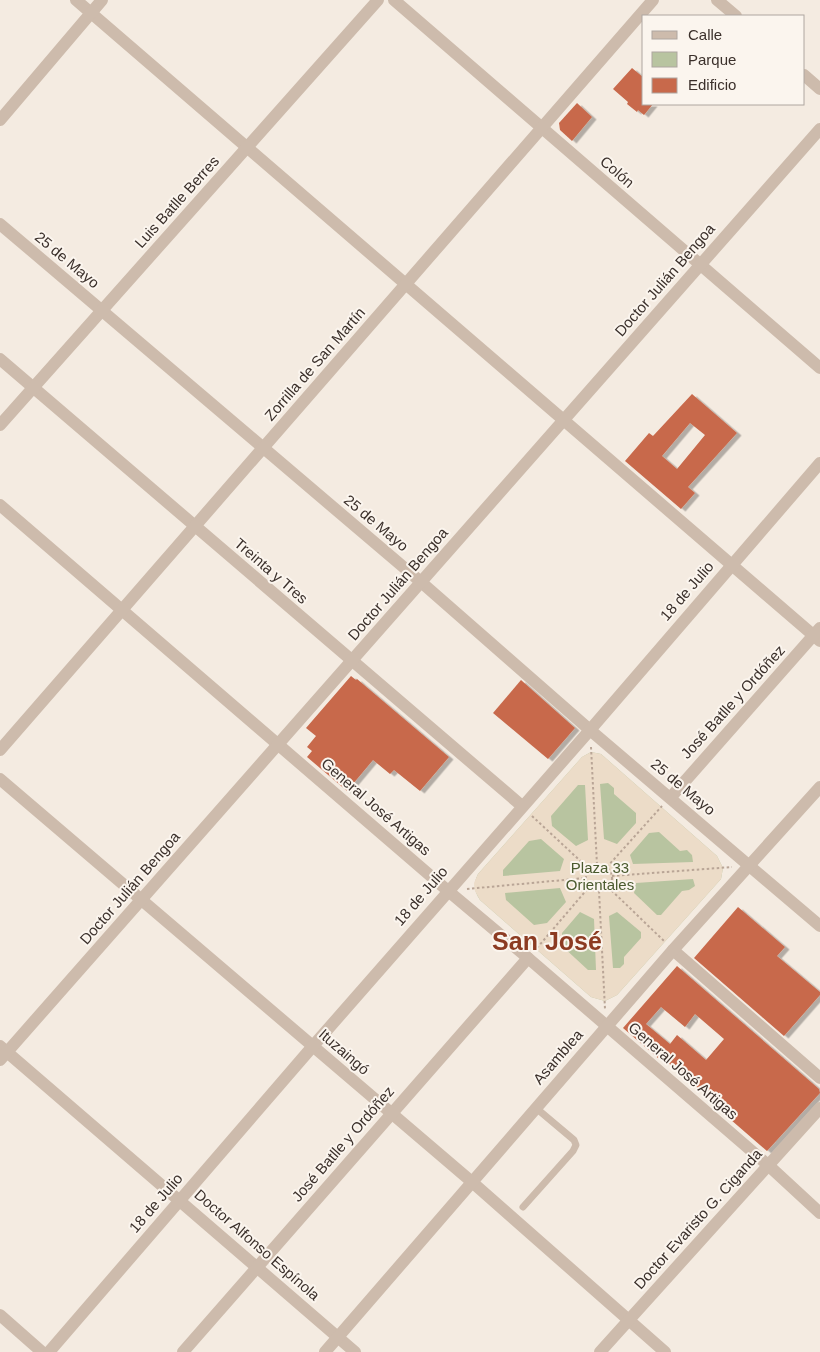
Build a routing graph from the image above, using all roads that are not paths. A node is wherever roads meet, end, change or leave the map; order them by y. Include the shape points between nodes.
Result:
1 (76, 0) edge
2 (102, 0) edge
3 (378, 0) edge
4 (394, 0) edge
5 (653, 0) edge
6 (717, 0) edge
7 (91, 12) junction
8 (735, 15) edge
9 (805, 76) edge
10 (820, 90) edge
11 (0, 120) edge
12 (541, 128) junction
13 (820, 129) edge
14 (248, 147) junction
15 (0, 224) edge
16 (700, 265) junction
17 (407, 284) junction
18 (101, 310) junction
19 (0, 359) edge
20 (820, 368) edge
21 (34, 388) junction
22 (564, 420) junction
23 (0, 425) edge
24 (263, 448) junction
25 (820, 463) edge
26 (0, 505) edge
27 (194, 527) junction
28 (731, 564) junction
29 (421, 582) junction
30 (121, 611) junction
31 (818, 635) edge
32 (351, 661) junction
33 (590, 730) junction
34 (279, 744) junction
35 (0, 750) edge
36 (0, 779) edge
37 (820, 787) edge
38 (671, 797) junction
39 (522, 806) junction
40 (750, 865) junction
41 (448, 890) junction
42 (141, 901) junction
43 (820, 926) edge
44 (673, 950) junction
45 (528, 958) junction
46 (606, 1026) junction
47 (312, 1046) junction
48 (2, 1053) edge
49 (820, 1078) edge
50 (536, 1108) junction
51 (820, 1108) edge
52 (391, 1114) junction
53 (768, 1165) junction
54 (472, 1182) junction
55 (180, 1200) junction
56 (523, 1207) dead end
57 (820, 1213) edge
58 (257, 1266) junction
59 (0, 1315) edge
60 (628, 1321) junction
61 (338, 1337) junction
62 (42, 1352) edge
63 (49, 1352) edge
64 (183, 1352) edge
65 (325, 1352) edge
66 (355, 1352) edge
67 (600, 1352) edge
68 (665, 1352) edge

1 - 7 street
2 - 7 street
3 - 14 street, Luis Batlle Berres
4 - 12 street, Colón
5 - 12 street, Zorrilla de San Martín
6 - 8 street
7 - 11 street
7 - 14 street
9 - 10 street
12 - 16 street, Colón
12 - 17 street, Zorrilla de San Martín
13 - 16 street, Doctor Julián Bengoa
14 - 17 street
14 - 18 street, Luis Batlle Berres
15 - 18 street, 25 de Mayo
16 - 20 street, Colón
16 - 22 street, Doctor Julián Bengoa
17 - 22 street
17 - 24 street, Zorrilla de San Martín
18 - 21 street, Luis Batlle Berres
18 - 24 street, 25 de Mayo
19 - 21 street, Treinta y Tres
21 - 23 street, Luis Batlle Berres
21 - 27 street, Treinta y Tres
22 - 28 street
22 - 29 street, Doctor Julián Bengoa
24 - 27 street, Zorrilla de San Martín
24 - 29 street, 25 de Mayo
25 - 28 street, 18 de Julio
26 - 30 street, General José Artigas
27 - 30 street, Zorrilla de San Martín
27 - 32 street, Treinta y Tres
28 - 31 street
28 - 33 street, 18 de Julio
29 - 32 street, Doctor Julián Bengoa
29 - 33 street, 25 de Mayo
30 - 34 street, General José Artigas
30 - 35 street, Zorrilla de San Martín
31 - 38 street, José Batlle y Ordóñez
32 - 34 street, Doctor Julián Bengoa
32 - 39 street, Treinta y Tres
33 - 38 street, 25 de Mayo
33 - 39 street, 18 de Julio
34 - 41 street, General José Artigas
34 - 42 street, Doctor Julián Bengoa
36 - 42 street, Ituzaingó
37 - 40 street, Asamblea
38 - 40 street, 25 de Mayo
39 - 41 street, 18 de Julio
40 - 43 street, 25 de Mayo
40 - 44 street, Asamblea
41 - 45 street, General José Artigas
41 - 47 street, 18 de Julio
42 - 47 street, Ituzaingó
42 - 48 street, Doctor Julián Bengoa
44 - 46 street, Asamblea
44 - 49 street
45 - 46 street, General José Artigas
45 - 52 street, José Batlle y Ordóñez
46 - 50 street, Asamblea
46 - 53 street, General José Artigas
47 - 52 street, Ituzaingó
47 - 55 street, 18 de Julio
48 - 55 street, Doctor Alfonso Espínola
50 - 54 street, Asamblea
50 - 56 lane via 576,1145
51 - 53 street, Doctor Evaristo G. Ciganda
52 - 54 street, Ituzaingó
52 - 58 street, José Batlle y Ordóñez
53 - 57 street, General José Artigas
53 - 60 street, Doctor Evaristo G. Ciganda
54 - 60 street, Ituzaingó
54 - 61 street, Asamblea
55 - 58 street, Doctor Alfonso Espínola
55 - 63 street, 18 de Julio
58 - 61 street, Doctor Alfonso Espínola
58 - 64 street, José Batlle y Ordóñez
59 - 62 street
60 - 67 street, Doctor Evaristo G. Ciganda
60 - 68 street, Ituzaingó
61 - 65 street, Asamblea
61 - 66 street, Doctor Alfonso Espínola

